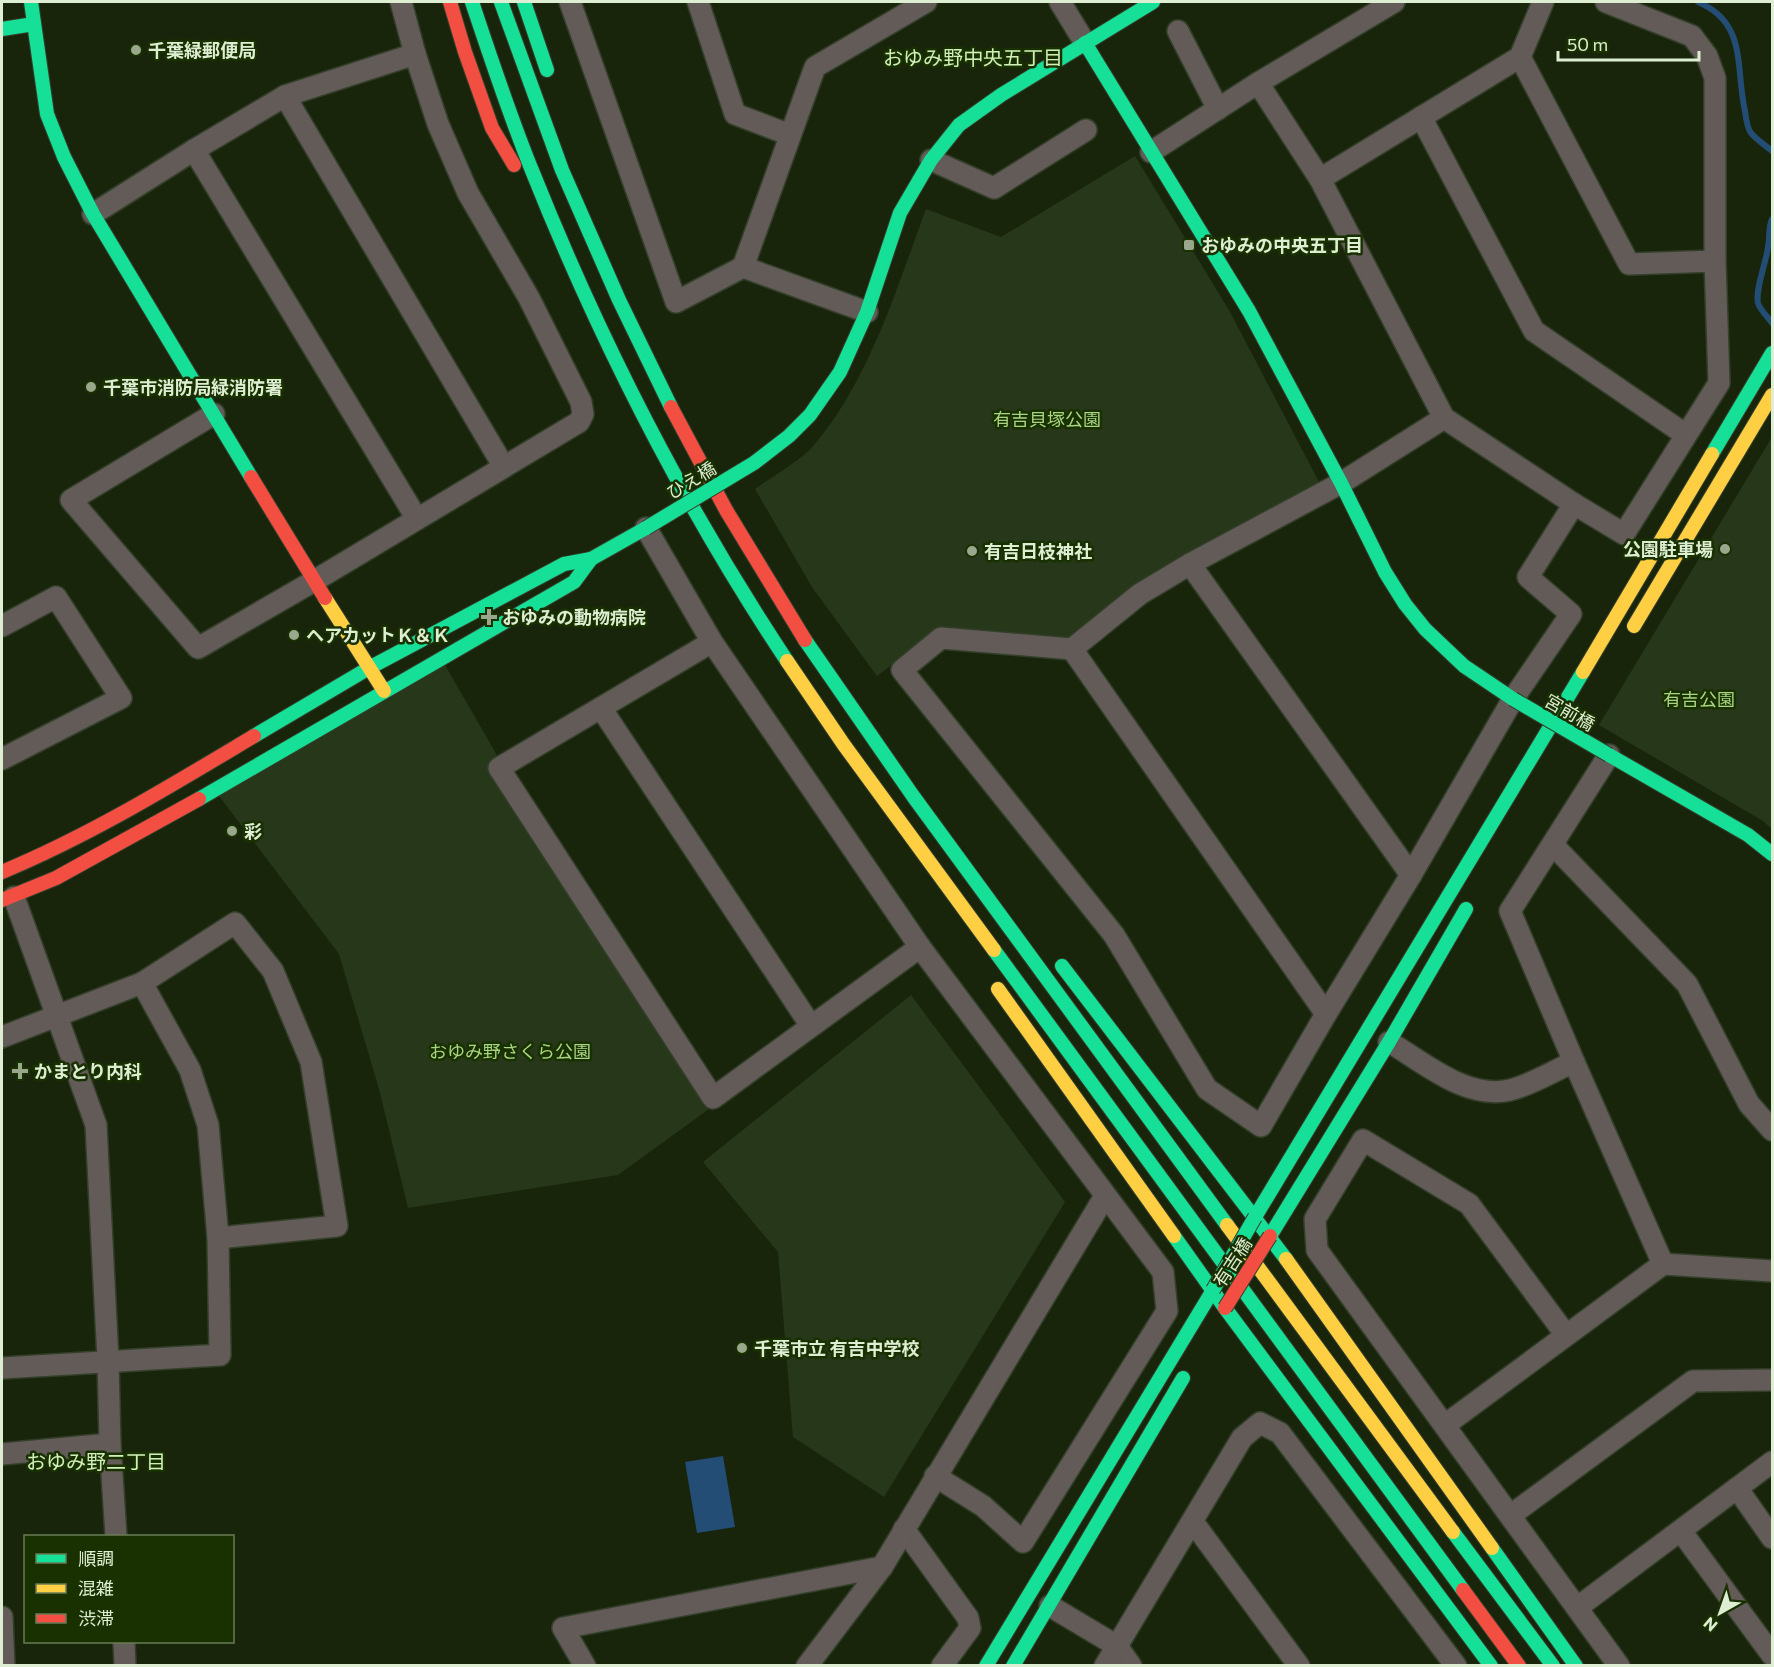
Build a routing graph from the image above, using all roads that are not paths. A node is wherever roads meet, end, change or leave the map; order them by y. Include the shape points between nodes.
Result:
1 (31, 2) edge
2 (401, 2) edge
3 (450, 2) edge
4 (472, 2) edge
5 (501, 2) edge
6 (524, 2) edge
7 (570, 2) edge
8 (698, 2) edge
9 (926, 2) edge
10 (1060, 2) edge
11 (1153, 2) edge
12 (1394, 2) edge
13 (1543, 2) edge
14 (1606, 2) edge
15 (34, 24) junction
16 (2, 28) edge
17 (1178, 31) dead end
18 (1085, 43) junction
19 (415, 54) junction
20 (1520, 57) junction
21 (551, 81) dead end
22 (1257, 83) junction
23 (285, 96) junction
24 (1218, 108) junction
25 (1421, 117) junction
26 (1086, 130) dead end
27 (790, 135) junction
28 (194, 150) junction
29 (1151, 152) junction
30 (931, 160) junction
31 (1320, 179) junction
32 (588, 194) dead end
33 (543, 199) junction
34 (93, 214) junction
35 (1715, 261) junction
36 (743, 267) junction
37 (605, 268) junction
38 (867, 312) junction
39 (1771, 356) edge
40 (1773, 395) edge
41 (214, 414) junction
42 (1444, 418) junction
43 (1686, 435) junction
44 (504, 467) junction
45 (1341, 483) junction
46 (1574, 504) junction
47 (417, 519) junction
48 (646, 528) junction
49 (591, 559) junction
50 (1190, 564) junction
51 (314, 581) junction
52 (2, 626) edge
53 (1629, 635) dead end
54 (712, 642) junction
55 (1072, 649) junction
56 (369, 668) junction
57 (384, 691) junction
58 (1513, 699) junction
59 (601, 708) junction
60 (1575, 725) dead end
61 (1563, 745) dead end
62 (844, 746) junction
63 (1609, 756) junction
64 (887, 758) junction
65 (2, 759) edge
66 (862, 794) dead end
67 (939, 808) dead end
68 (1553, 844) junction
69 (1773, 854) edge
70 (2, 855) edge
71 (4, 872) edge
72 (1411, 875) junction
73 (1474, 896) dead end
74 (8, 899) edge
75 (920, 947) junction
76 (1051, 952) dead end
77 (989, 975) dead end
78 (142, 983) junction
79 (1326, 1014) junction
80 (56, 1017) junction
81 (811, 1026) junction
82 (2, 1037) edge
83 (1389, 1042) junction
84 (1574, 1062) junction
85 (1773, 1130) edge
86 (1105, 1197) junction
87 (1255, 1216) junction
88 (1270, 1236) junction
89 (218, 1238) junction
90 (1663, 1264) junction
91 (1773, 1270) edge
92 (1213, 1290) junction
93 (1222, 1313) junction
94 (1566, 1335) junction
95 (108, 1360) junction
96 (1190, 1366) dead end
97 (2, 1368) edge
98 (1773, 1380) edge
99 (1445, 1425) junction
100 (110, 1444) junction
101 (2, 1454) edge
102 (1773, 1462) edge
103 (935, 1476) junction
104 (1737, 1488) junction
105 (1511, 1515) junction
106 (1193, 1522) junction
107 (904, 1529) junction
108 (1681, 1531) junction
109 (116, 1535) edge
110 (1773, 1538) edge
111 (882, 1567) junction
112 (1050, 1606) junction
113 (1578, 1607) junction
114 (2, 1617) edge
115 (124, 1643) edge
116 (1117, 1646) junction
117 (1770, 1648) edge
118 (4, 1665) edge
119 (125, 1665) edge
120 (585, 1665) edge
121 (807, 1665) edge
122 (942, 1665) edge
123 (986, 1665) edge
124 (1014, 1665) edge
125 (1105, 1665) edge
126 (1131, 1665) edge
127 (1299, 1665) edge
128 (1456, 1665) edge
129 (1491, 1665) edge
130 (1519, 1665) edge
131 (1553, 1665) edge
132 (1576, 1665) edge
133 (1619, 1665) edge

1 - 15 street
2 - 19 street
3 - 33 street via 492,128 511,161
4 - 33 street
5 - 37 street via 560,167
6 - 21 street
7 - 36 street via 676,302
8 - 27 street via 735,114
9 - 27 street via 814,68
10 - 18 street
11 - 18 street, ひえ橋
12 - 22 street
13 - 20 street
14 - 35 street via 1692,36 1707,56 1715,78
15 - 16 street
15 - 34 street via 47,114
17 - 24 street
18 - 29 street, 宮前橋
18 - 30 street, ひえ橋 via 958,125
19 - 23 street
19 - 44 street via 438,124 468,193 529,298 581,402 583,414 579,422
20 - 25 street
20 - 35 street via 1629,264
22 - 24 street
22 - 31 street
23 - 28 street
23 - 44 street
24 - 29 street
25 - 31 street
25 - 43 street via 1534,331
26 - 30 street via 994,188
27 - 36 street
28 - 34 street
28 - 47 street
29 - 45 street, 宮前橋 via 1243,301
30 - 38 street, ひえ橋 via 900,213
31 - 42 street
32 - 37 street via 599,228
33 - 62 street via 638,402 703,523
34 - 41 street
35 - 43 street via 1719,383
36 - 38 street
37 - 64 street via 657,380 728,513 789,616
38 - 48 street, ひえ橋, bridge via 840,372 810,415 789,436 754,463
39 - 87 street, 有吉橋
40 - 53 street
41 - 51 street
41 - 51 street via 71,500 198,648
42 - 45 street
42 - 46 street
43 - 46 street via 1624,534
44 - 47 street
45 - 50 street
45 - 58 street, 宮前橋 via 1405,604 1450,654
46 - 58 street via 1528,577 1571,614
47 - 51 street
48 - 49 street, ひえ橋
48 - 54 street
49 - 56 street via 564,564
49 - 57 street via 574,582
50 - 55 street via 1140,594
50 - 72 street
51 - 56 street
52 - 65 street via 56,597 121,698
54 - 59 street
54 - 75 street
55 - 79 street
55 - 79 street via 941,638 902,670 1114,935 1207,1089 1261,1126
56 - 57 street
56 - 71 street via 117,817
57 - 74 street via 191,804 56,878
58 - 63 street, 宮前橋, bridge
58 - 72 street
59 - 81 street
59 - 81 street via 499,768 713,1098
60 - 61 street
62 - 66 street via 852,776
62 - 130 street
63 - 68 street
63 - 69 street, 宮前橋 via 1748,835
64 - 67 street
64 - 131 street via 1223,1222
68 - 84 street via 1510,911
68 - 85 street via 1687,984 1749,1104
70 - 71 street
71 - 74 street
72 - 79 street
73 - 83 street, 有吉橋
74 - 80 street
75 - 81 street
75 - 86 street
76 - 87 street
77 - 92 street
78 - 80 street
78 - 89 street via 190,1070 208,1125
78 - 89 street via 235,923 273,971 311,1062 337,1226
80 - 82 street
80 - 95 street via 96,1125
83 - 84 street via 1461,1085 1496,1092 1513,1089
83 - 88 street, 有吉橋
84 - 90 street
86 - 103 street
86 - 103 street via 1163,1272 1167,1311 1023,1542 982,1506
87 - 88 street
87 - 92 street, 有吉橋, bridge
88 - 93 street, 有吉橋, bridge
88 - 132 street
89 - 95 street via 220,1355
90 - 91 street
90 - 94 street
92 - 93 street
92 - 123 street, 有吉橋
93 - 129 street
94 - 99 street
94 - 99 street via 1469,1204 1363,1140 1314,1219 1317,1250
95 - 97 street
95 - 100 street
96 - 112 street
98 - 105 street via 1693,1380
99 - 105 street
100 - 101 street
100 - 109 street
102 - 104 street
103 - 107 street
104 - 108 street
104 - 110 street
105 - 113 street
106 - 116 street
106 - 127 street
106 - 128 street via 1242,1438 1260,1423 1280,1433
107 - 111 street
107 - 122 street via 968,1618 970,1628
108 - 113 street
108 - 117 street
111 - 120 street via 563,1628
111 - 121 street
112 - 116 street
112 - 124 street
113 - 133 street
114 - 118 street
115 - 119 street
116 - 125 street
116 - 126 street

